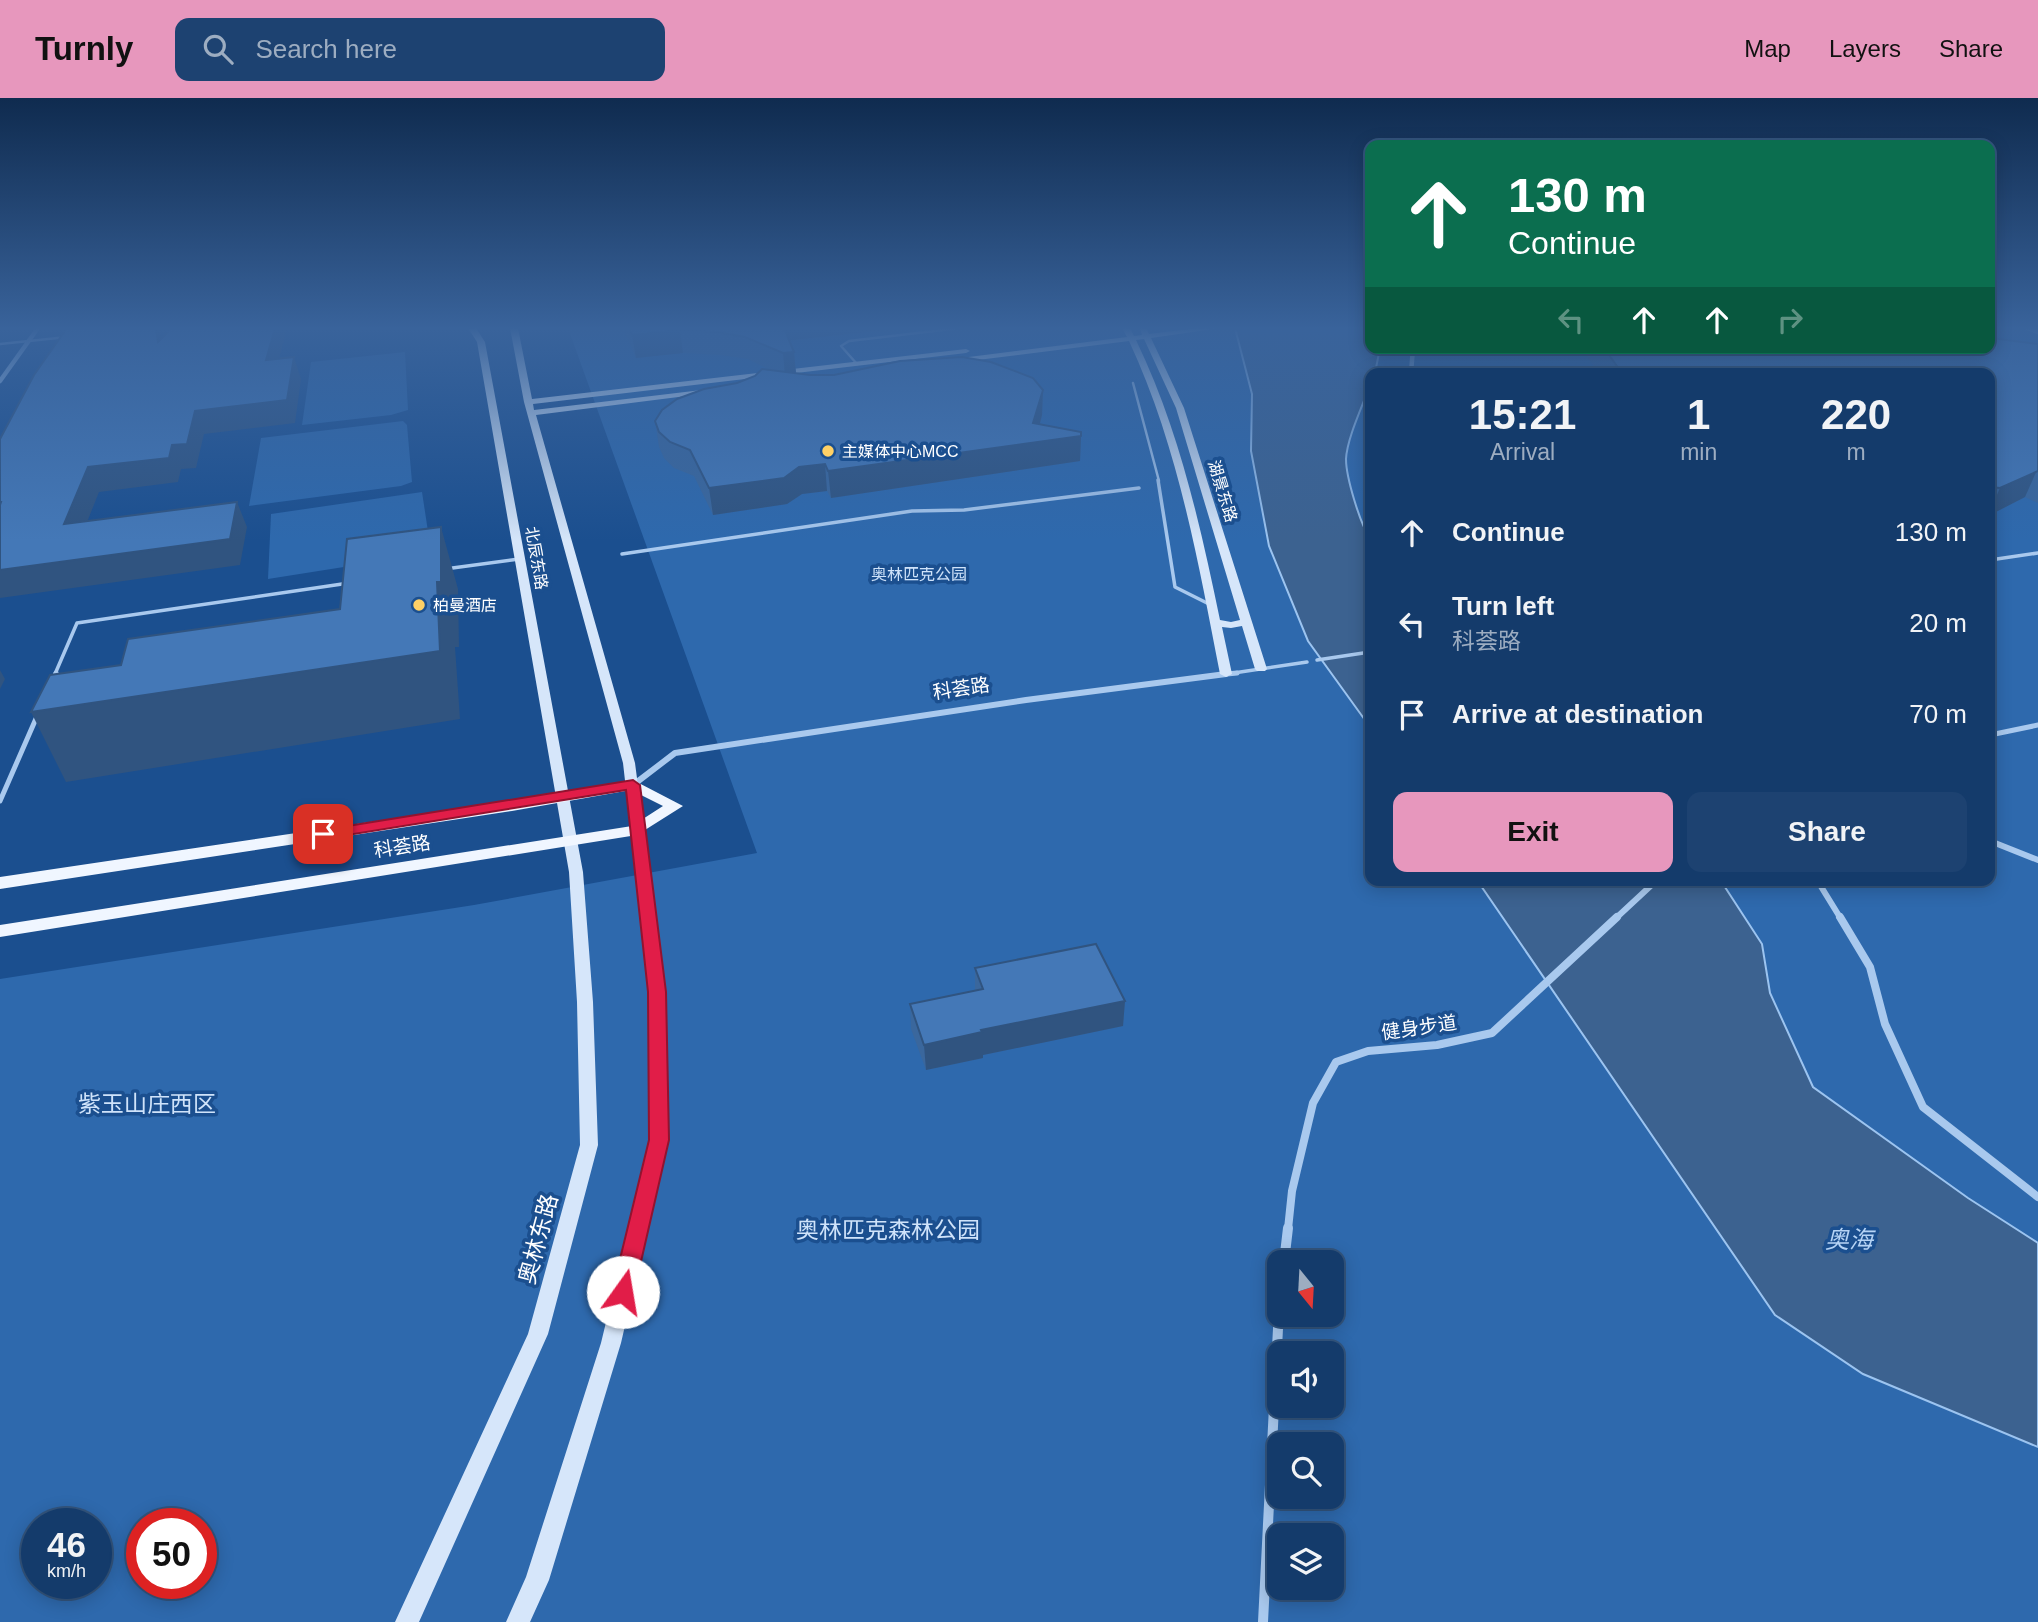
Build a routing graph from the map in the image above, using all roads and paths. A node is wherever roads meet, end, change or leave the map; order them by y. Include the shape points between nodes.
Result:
1 (492, 399) edge
2 (527, 399) edge
3 (595, 399) edge
4 (600, 399) edge
5 (1137, 399) edge
6 (1158, 399) edge
7 (1177, 399) edge
8 (529, 408) junction
9 (1139, 488) dead end
10 (2038, 553) edge
11 (622, 554) dead end
12 (521, 559) junction
13 (1995, 559) edge
14 (438, 571) edge
15 (354, 583) edge
16 (1212, 606) junction
17 (1215, 622) junction
18 (1247, 622) junction
19 (1365, 653) edge
20 (1317, 660) dead end
21 (1307, 662) dead end
22 (1261, 669) junction
23 (1226, 674) junction
24 (50, 687) edge
25 (39, 712) edge
26 (2038, 725) edge
27 (1995, 734) edge
28 (633, 785) junction
29 (563, 797) junction
30 (0, 802) edge
31 (637, 830) junction
32 (570, 841) junction
33 (1995, 843) edge
34 (2038, 860) edge
35 (0, 883) edge
36 (1650, 886) edge
37 (1820, 886) edge
38 (0, 931) edge
39 (2038, 1197) edge
40 (1285, 1250) edge
41 (1278, 1327) edge
42 (407, 1622) edge
43 (519, 1622) edge
44 (1263, 1622) edge

1 - 12 main road, 北辰东路
2 - 8 main road, 北辰东路
3 - 8 main road
4 - 8 main road
5 - 16 lane via 1161,489 1175,587
6 - 16 main road, 湖景东路
7 - 18 main road, 湖景东路
8 - 28 main road, 北辰东路
9 - 11 lane via 964,510 912,511
10 - 13 lane
12 - 14 lane
12 - 29 main road, 北辰东路
15 - 24 lane via 77,623
16 - 17 main road, 湖景东路
17 - 18 main road
17 - 23 main road, 湖景东路
18 - 22 main road, 湖景东路
19 - 20 lane
21 - 22 lane, 科荟路
22 - 23 lane, 科荟路
23 - 28 street, 科荟路 via 675,753
25 - 30 lane
26 - 27 lane
28 - 29 main road, 科荟路
28 - 31 main road, 北辰东路
28 - 31 main road, 科荟路 via 675,806
29 - 32 main road, 北辰东路
29 - 35 main road, 科荟路
31 - 32 main road, 科荟路
31 - 43 main road via 657,992 659,1140 611,1342 537,1580
32 - 38 main road, 科荟路
32 - 42 main road, 奥林东路 via 585,1002 589,1145 538,1334
33 - 34 street
36 - 40 street, 健身步道 via 1492,1033 1437,1045 1368,1051 1336,1062 1313,1103 1292,1191
37 - 39 street via 1870,967 1885,1024 1923,1107
41 - 44 street

